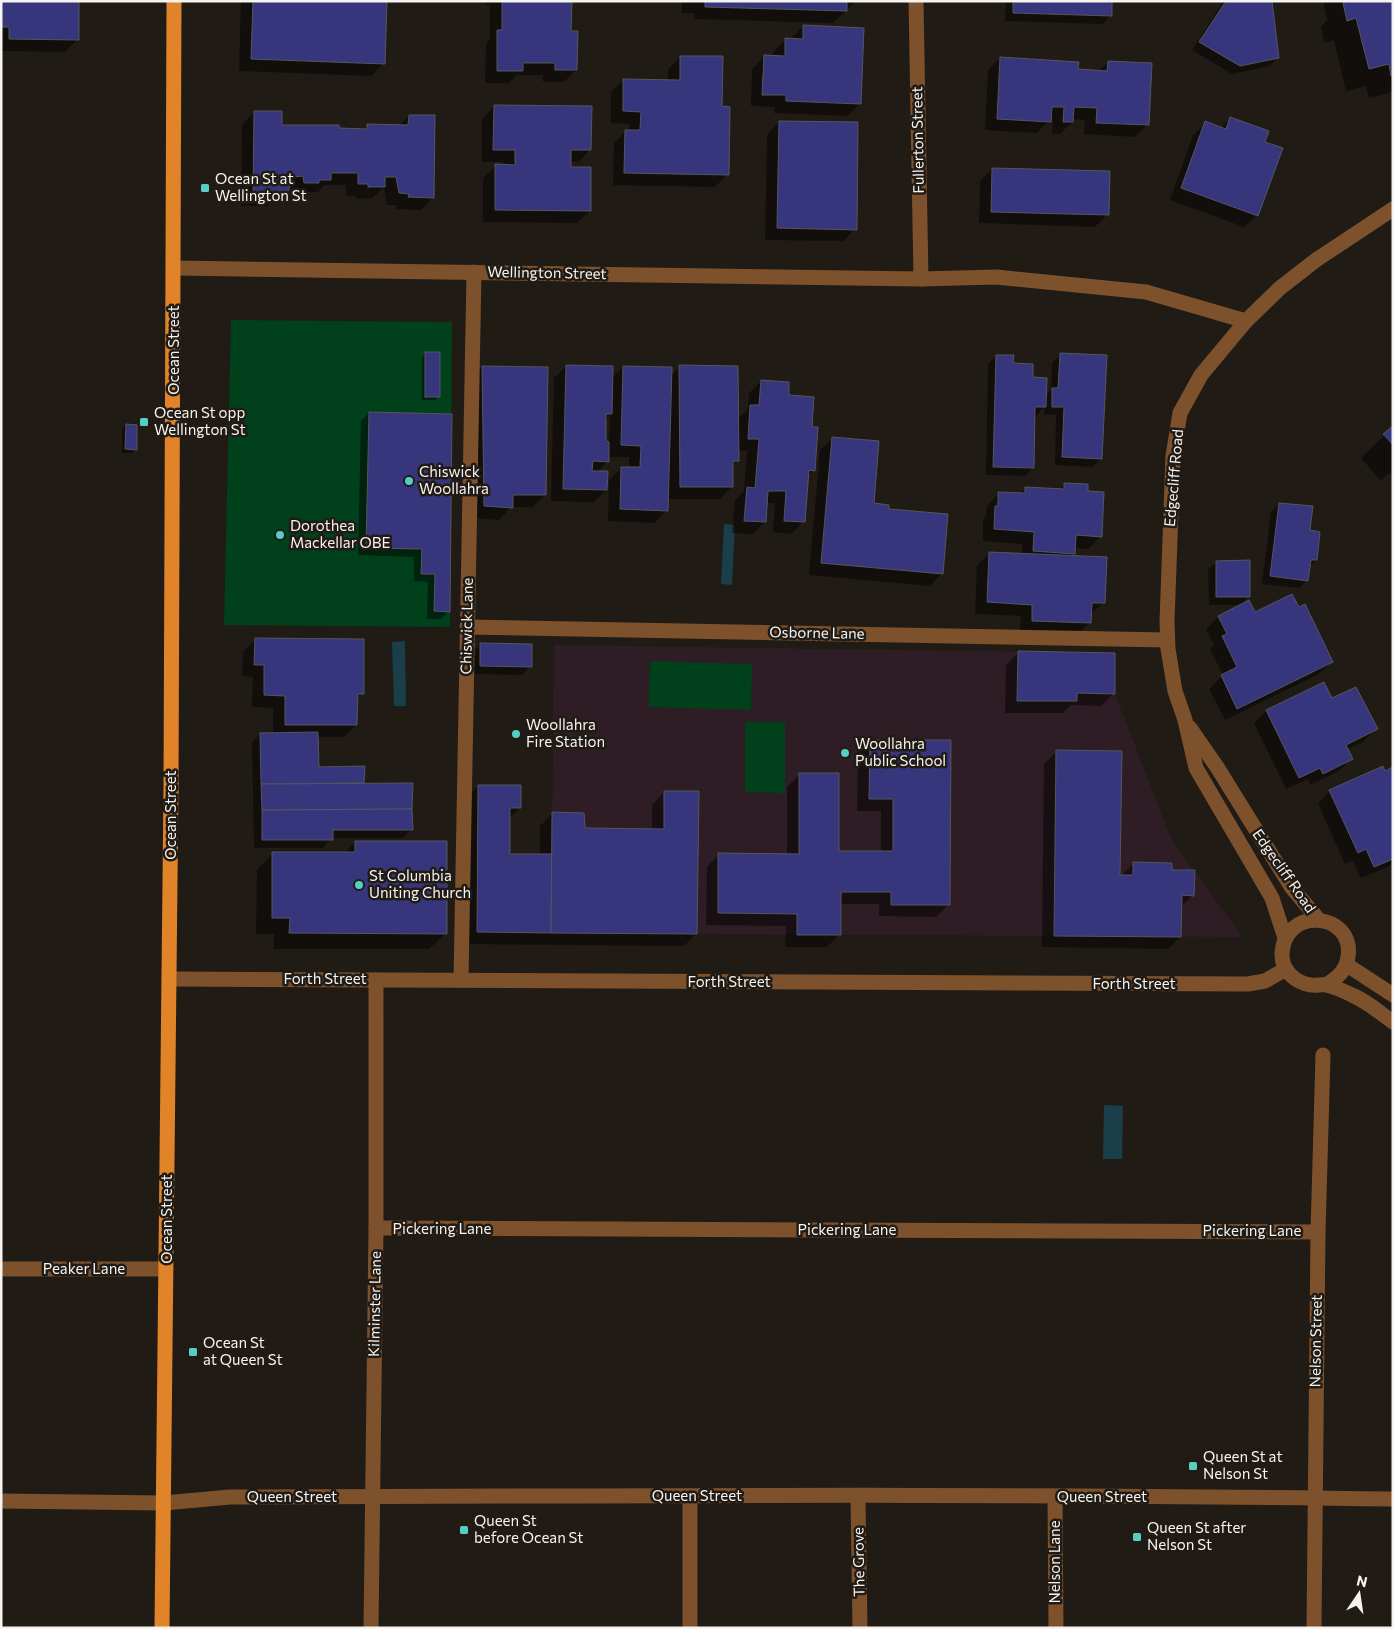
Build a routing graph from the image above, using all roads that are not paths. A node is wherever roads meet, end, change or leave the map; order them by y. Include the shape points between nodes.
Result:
1 (174, 1) edge
2 (916, 1) edge
3 (1393, 209) edge
4 (174, 268) junction
5 (474, 272) junction
6 (920, 279) junction
7 (1246, 321) junction
8 (467, 627) junction
9 (1167, 640) junction
10 (1185, 720) junction
11 (1319, 920) junction
12 (1285, 938) junction
13 (1347, 965) junction
14 (1286, 968) junction
15 (170, 979) junction
16 (376, 980) junction
17 (461, 980) junction
18 (1325, 985) junction
19 (1390, 990) edge
20 (1393, 1022) edge
21 (1322, 1055) dead end
22 (376, 1228) junction
23 (1318, 1232) junction
24 (1, 1269) edge
25 (166, 1269) junction
26 (690, 1496) junction
27 (372, 1497) junction
28 (858, 1497) junction
29 (1054, 1497) junction
30 (1314, 1498) junction
31 (1393, 1499) edge
32 (1, 1501) edge
33 (164, 1503) junction
34 (162, 1628) edge
35 (371, 1628) edge
36 (690, 1628) edge
37 (860, 1628) edge
38 (1056, 1628) edge
39 (1314, 1628) edge

1 - 4 main road, Ocean Street
2 - 6 street, Fullerton Street
3 - 7 street, Edgecliff Road via 1316,260 1280,288
4 - 5 street, Wellington Street
4 - 15 main road, Ocean Street
5 - 6 street, Wellington Street
5 - 8 street, Chiswick Lane
6 - 7 street, Wellington Street via 996,277 1146,292
7 - 9 street, Edgecliff Road via 1201,375 1180,413 1172,456
8 - 9 street, Osborne Lane
8 - 17 street, Chiswick Lane
9 - 10 street, Edgecliff Road via 1175,691
10 - 11 street, Edgecliff Road via 1292,888
10 - 12 street, Edgecliff Road via 1196,768 1272,898
11 - 12 street via 1299,924
11 - 13 street via 1331,923 1347,941
12 - 14 street via 1282,959
13 - 18 street via 1341,974
13 - 19 street
14 - 17 street, Forth Street via 1265,980 1248,984
14 - 18 street via 1302,984
15 - 16 street, Forth Street
15 - 25 main road, Ocean Street
16 - 17 street, Forth Street
16 - 22 street, Kilminster Lane
18 - 20 street via 1356,997
21 - 23 street, Nelson Street
22 - 23 street, Pickering Lane
22 - 27 street, Kilminster Lane
23 - 30 street, Nelson Street
24 - 25 street, Peaker Lane
25 - 33 main road, Ocean Street
26 - 27 street, Queen Street
26 - 28 street, Queen Street
26 - 36 street
27 - 33 street, Queen Street via 230,1497
27 - 35 street, Kilminster Lane
28 - 29 street, Queen Street
28 - 37 street, The Grove
29 - 30 street, Queen Street
29 - 38 street, Nelson Lane
30 - 31 street, Queen Street
30 - 39 street, Nelson Street
32 - 33 street, Queen Street
33 - 34 main road, Ocean Street

